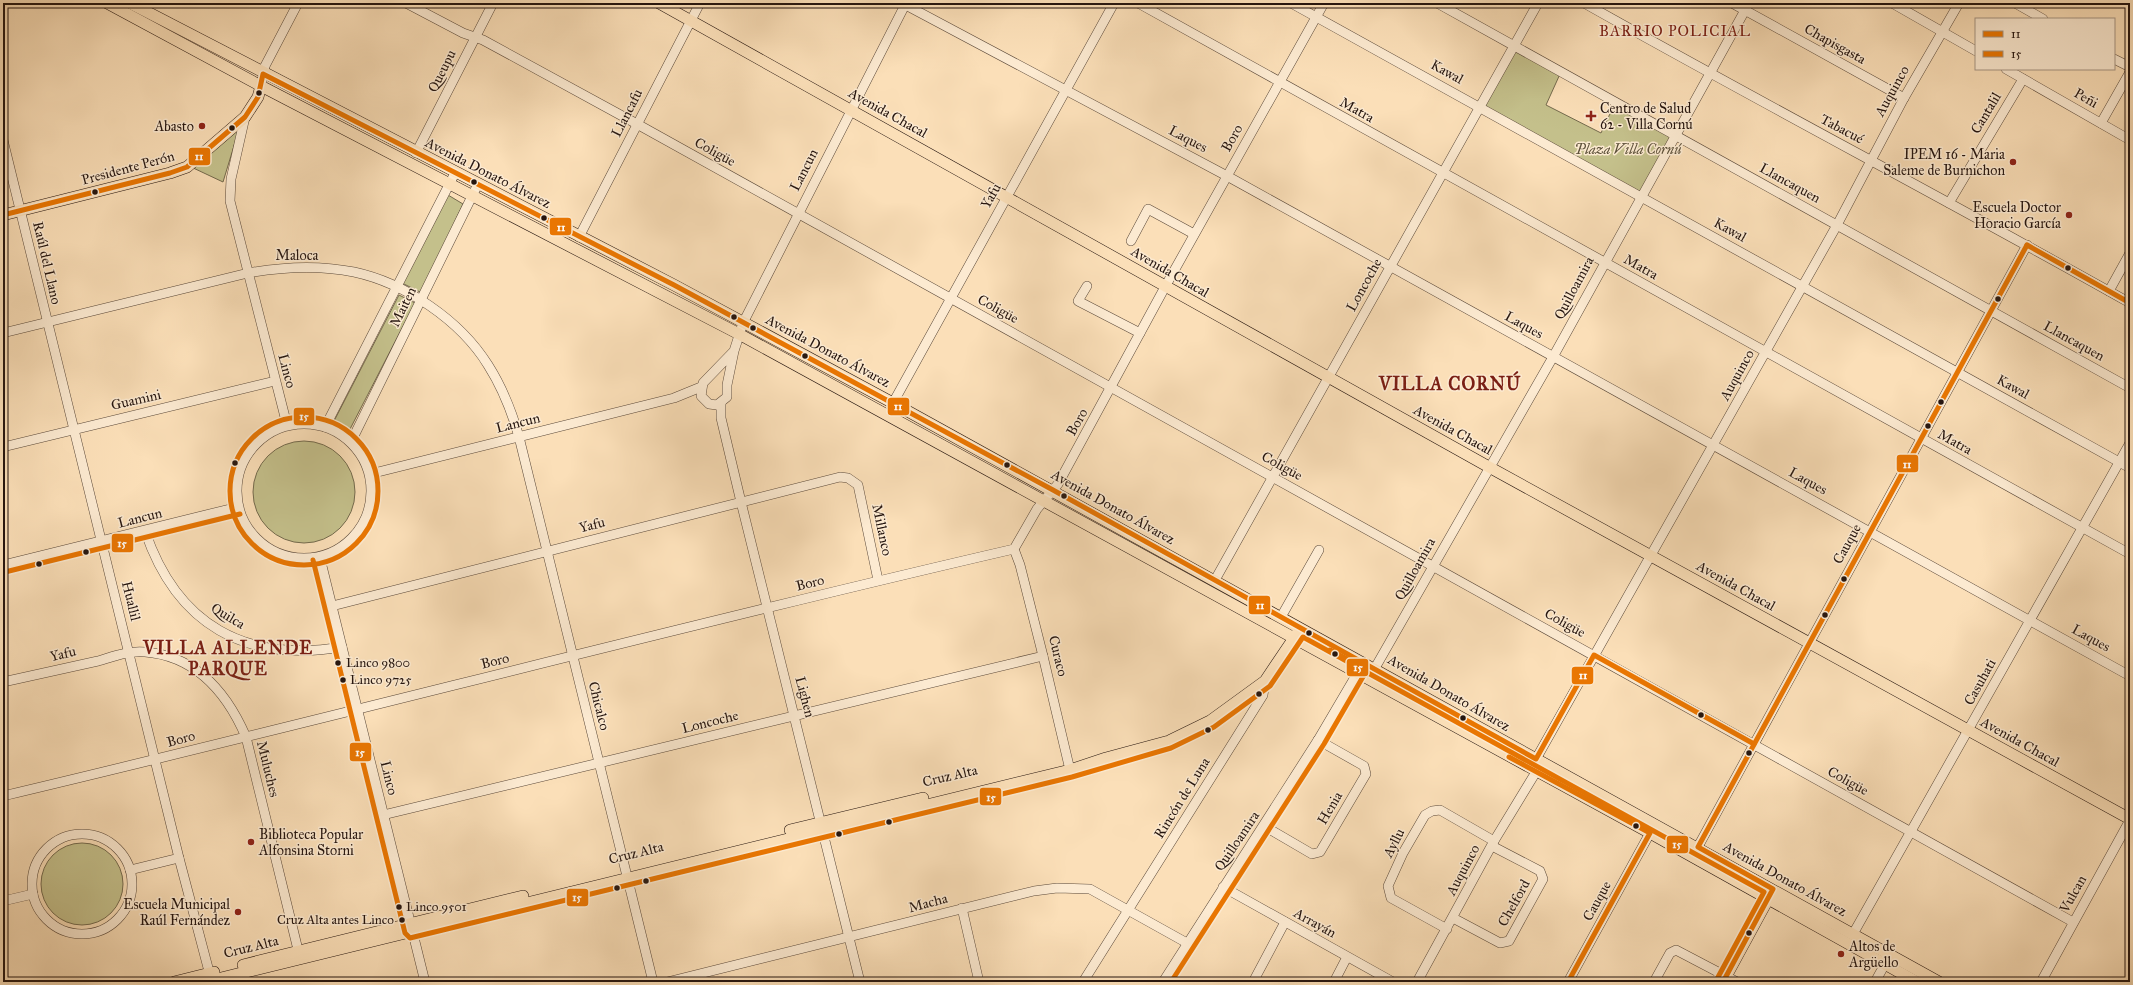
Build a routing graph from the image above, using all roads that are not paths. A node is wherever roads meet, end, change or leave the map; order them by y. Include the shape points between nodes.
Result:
1 (106, 3) edge
2 (298, 3) edge
3 (406, 3) edge
4 (493, 3) edge
5 (659, 3) edge
6 (700, 3) edge
7 (1114, 3) edge
8 (1138, 3) edge
9 (1291, 3) edge
10 (1324, 3) edge
11 (1437, 3) edge
12 (1538, 3) edge
13 (1584, 3) edge
14 (1732, 3) edge
15 (1892, 3) edge
16 (1959, 3) edge
17 (2015, 3) edge
18 (904, 4) edge
19 (122, 6) edge
20 (1747, 7) edge
21 (1316, 17) junction
22 (2041, 18) edge
23 (691, 21) junction
24 (1942, 31) junction
25 (476, 37) junction
26 (1514, 46) junction
27 (1975, 50) edge
28 (2115, 59) edge
29 (2130, 68) edge
30 (2008, 70) edge
31 (2130, 72) edge
32 (263, 74) junction
33 (1710, 74) junction
34 (2023, 78) junction
35 (1280, 82) junction
36 (261, 86) junction
37 (1066, 89) junction
38 (1904, 98) junction
39 (1480, 106) junction
40 (851, 109) junction
41 (245, 117) junction
42 (2101, 123) junction
43 (638, 124) junction
44 (1675, 135) junction
45 (3, 140) edge
46 (2130, 140) edge
47 (416, 153) junction
48 (1871, 160) junction
49 (455, 173) junction
50 (1443, 173) junction
51 (1227, 176) junction
52 (450, 184) junction
53 (478, 184) junction
54 (472, 195) junction
55 (1007, 196) junction
56 (1640, 197) junction
57 (1949, 203) junction
58 (21, 211) junction
59 (798, 214) junction
60 (3, 215) edge
61 (1837, 225) junction
62 (1194, 234) junction
63 (579, 236) junction
64 (1131, 241) dead end
65 (2027, 244) junction
66 (2130, 253) edge
67 (1604, 262) junction
68 (1391, 266) junction
69 (248, 273) junction
70 (1087, 286) dead end
71 (1803, 286) junction
72 (1164, 287) junction
73 (397, 288) junction
74 (2108, 290) junction
75 (950, 298) junction
76 (422, 302) junction
77 (2130, 303) edge
78 (1990, 310) junction
79 (47, 322) junction
80 (743, 323) junction
81 (3, 333) edge
82 (1140, 333) junction
83 (739, 334) junction
84 (734, 351) junction
85 (1766, 352) junction
86 (1553, 356) junction
87 (1957, 372) junction
88 (709, 378) junction
89 (1328, 378) junction
90 (275, 381) junction
91 (727, 385) junction
92 (701, 387) junction
93 (1112, 387) junction
94 (2130, 388) edge
95 (674, 398) junction
96 (706, 402) junction
97 (721, 403) junction
98 (893, 403) junction
99 (721, 418) junction
100 (287, 425) junction
101 (325, 427) junction
102 (73, 429) junction
103 (520, 437) junction
104 (1920, 438) junction
105 (351, 442) junction
106 (2130, 443) edge
107 (1714, 446) junction
108 (3, 447) edge
109 (2119, 462) junction
110 (1488, 467) junction
111 (2130, 468) edge
112 (370, 474) junction
113 (1273, 477) junction
114 (858, 485) joint
115 (1053, 490) junction
116 (1044, 500) junction
117 (741, 502) junction
118 (238, 507) junction
119 (2082, 528) junction
120 (145, 531) junction
121 (1870, 532) junction
122 (102, 542) junction
123 (1014, 549) junction
124 (1319, 550) dead end
125 (547, 551) junction
126 (2130, 554) edge
127 (1649, 555) junction
128 (320, 558) junction
129 (3, 565) edge
130 (1433, 565) junction
131 (878, 580) junction
132 (1215, 580) junction
133 (332, 606) junction
134 (767, 608) junction
135 (1281, 617) junction
136 (2030, 621) junction
137 (1301, 628) junction
138 (1294, 639) junction
139 (1809, 643) junction
140 (342, 647) junction
141 (130, 653) junction
142 (1594, 655) junction
143 (572, 656) junction
144 (1043, 656) junction
145 (1375, 668) junction
146 (1358, 672) junction
147 (2130, 676) edge
148 (1265, 681) junction
149 (3, 682) edge
150 (357, 709) junction
151 (795, 716) junction
152 (1969, 731) junction
153 (246, 737) junction
154 (1318, 740) junction
155 (1754, 744) junction
156 (1536, 759) junction
157 (155, 760) junction
158 (599, 764) junction
159 (1070, 767) junction
160 (1536, 772) junction
161 (3, 796) edge
162 (383, 815) junction
163 (2130, 820) edge
164 (823, 826) junction
165 (1264, 826) junction
166 (1912, 832) junction
167 (1650, 833) junction
168 (1493, 844) junction
169 (1695, 852) junction
170 (179, 858) junction
171 (130, 870) junction
172 (626, 875) junction
173 (1223, 887) junction
174 (33, 894) junction
175 (1771, 894) junction
176 (3, 901) edge
177 (962, 908) junction
178 (1130, 910) junction
179 (1453, 918) junction
180 (1285, 922) junction
181 (2073, 922) junction
182 (411, 927) junction
183 (1446, 929) junction
184 (1853, 934) junction
185 (850, 938) junction
186 (1188, 943) junction
187 (299, 955) junction
188 (1347, 957) junction
189 (1885, 964) junction
190 (223, 977) edge
191 (208, 979) edge
192 (1724, 979) edge
193 (174, 982) edge
194 (425, 982) edge
195 (653, 982) edge
196 (667, 982) edge
197 (860, 982) edge
198 (979, 982) edge
199 (1083, 982) edge
200 (1162, 982) edge
201 (1252, 982) edge
202 (1334, 982) edge
203 (1393, 982) edge
204 (1418, 982) edge
205 (1568, 982) edge
206 (1654, 982) edge
207 (1738, 982) edge
208 (1875, 982) edge
209 (1917, 982) edge
210 (1939, 982) edge
211 (2041, 982) edge

1 - 19 main road
2 - 32 street, Presidente Perón
3 - 25 street, Coligüe via 463,33
4 - 25 street, Queupu
5 - 23 main road, Avenida Chacal
6 - 23 street, Llancafu
7 - 37 street, Yafu
8 - 35 street, Matra
9 - 21 street, Kawal
10 - 21 street, Boro
11 - 26 street, Llancaquen
12 - 26 street, Loncoche
13 - 33 street, Tabacué
14 - 20 street, Chapisgasta
15 - 24 street
16 - 24 street, Auquinco
17 - 22 street
18 - 37 street, Laques
18 - 40 street, Lancun
19 - 32 main road, Avenida Donato Álvarez
19 - 36 main road, Avenida Donato Álvarez
20 - 33 street, Quilloamira
20 - 38 street, Chapisgasta
21 - 35 street, Boro
21 - 39 street, Kawal
23 - 40 main road, Avenida Chacal
23 - 43 street, Llancafu
24 - 27 street
24 - 38 street, Auquinco
25 - 43 street, Coligüe
25 - 47 street, Queupu
26 - 39 street, Loncoche
26 - 44 street, Llancaquen
28 - 29 street
30 - 34 street, Peñi
31 - 42 street
32 - 36 street, Presidente Perón
32 - 47 main road, Avenida Donato Álvarez
33 - 44 street, Quilloamira
33 - 48 street, Tabacué
34 - 42 street, Peñi
34 - 57 street, Cantalil
35 - 50 street, Matra
35 - 51 street, Boro
36 - 41 main road, Presidente Perón
36 - 52 main road, Avenida Donato Álvarez
37 - 51 street, Laques
37 - 55 street, Yafu
38 - 48 street, Auquinco
39 - 50 street, Loncoche
39 - 56 street, Kawal
40 - 55 main road, Avenida Chacal
40 - 59 street, Lancun
41 - 58 main road, Presidente Perón via 189,166 180,170
41 - 69 street, Linco via 231,179 230,195
42 - 46 street, Peñi
43 - 59 street, Coligüe
43 - 63 street, Llancafu
44 - 56 street, Quilloamira
44 - 61 street, Llancaquen
45 - 58 street, Raúl del Llano
47 - 49 main road, Avenida Donato Álvarez
48 - 57 street, Tabacué
48 - 61 street, Auquinco
49 - 52 street, Maiten
49 - 53 main road, Avenida Donato Álvarez
50 - 67 street, Matra
50 - 68 street, Loncoche
51 - 62 street, Boro
51 - 68 street, Laques
52 - 54 main road, Avenida Donato Álvarez
52 - 73 street, Maiten
53 - 54 street, Maiten
53 - 63 main road, Avenida Donato Álvarez
54 - 76 street, Maiten
54 - 83 main road, Avenida Donato Álvarez
55 - 72 main road, Avenida Chacal
55 - 75 street, Yafu
56 - 67 street, Quilloamira
56 - 71 street, Kawal
57 - 65 street, Tabacué
58 - 60 main road, Presidente Perón
58 - 79 street, Raúl del Llano
59 - 75 street, Coligüe
59 - 80 street, Lancun
61 - 71 street, Auquinco
61 - 78 street, Llancaquen
62 - 64 street via 1148,209
62 - 72 street, Boro
63 - 80 main road, Avenida Donato Álvarez
65 - 74 street, Tabacué
65 - 78 street, Cauque
66 - 74 street
67 - 85 street, Matra
67 - 86 street, Quilloamira
68 - 86 street, Laques
68 - 89 street, Loncoche
69 - 73 street, Maloca via 281,269 338,270 366,275
69 - 79 street, Maloca
69 - 90 street, Linco
70 - 82 street via 1078,301
71 - 85 street, Auquinco
71 - 87 street, Kawal
72 - 82 street, Boro
72 - 89 main road, Avenida Chacal
73 - 76 street, Maloca
73 - 101 street, Maiten
74 - 77 street, Tabacué
75 - 93 street, Coligüe
75 - 98 street, Yafu
76 - 103 street, Maloca via 446,318 478,350 509,404
76 - 105 street, Maiten
78 - 87 street, Cauque
78 - 94 street, Llancaquen
79 - 81 street, Maloca
79 - 102 street, Huallil
80 - 83 street, Lancun
80 - 98 main road, Avenida Donato Álvarez
82 - 93 street, Boro
83 - 84 street, Lancun
83 - 116 main road, Avenida Donato Álvarez
84 - 88 street, Lancun
84 - 91 street, Lancun
85 - 104 street, Matra
85 - 107 street, Auquinco
86 - 107 street, Laques
86 - 110 street, Quilloamira
87 - 104 street, Cauque
87 - 109 street, Kawal
88 - 91 street via 717,378
88 - 92 street, Lancun
89 - 110 main road, Avenida Chacal
89 - 113 street, Loncoche
90 - 100 street, Linco
90 - 102 street, Guamini
91 - 97 street, Lancun via 728,393
92 - 95 street, Lancun
92 - 96 street via 701,396
93 - 113 street, Coligüe
93 - 115 street, Boro
95 - 96 street, Lancun via 689,397
95 - 103 street, Lancun
96 - 97 street, Lancun
96 - 99 street, Lighen
97 - 99 street, Lighen
98 - 115 main road, Avenida Donato Álvarez
99 - 117 street, Lighen
100 - 101 street via 301,423
100 - 118 street via 261,438 242,462 236,492
101 - 105 street
102 - 108 street, Guamini
102 - 122 street, Huallil
103 - 112 street, Lancun
103 - 125 street, Chicalco
104 - 119 street, Matra
104 - 121 street, Cauque
105 - 112 street
106 - 109 street, Casuhati
107 - 121 street, Laques
107 - 127 street, Auquinco
109 - 111 street, Kawal
109 - 119 street, Casuhati
110 - 127 main road, Avenida Chacal
110 - 130 street, Quilloamira
112 - 128 street via 372,491 369,509 362,525 352,538 338,549
113 - 130 street, Coligüe
113 - 132 street, Loncoche
114 - 117 street, Yafu via 848,478 840,477
114 - 131 street, Millanco
115 - 116 street, Boro
115 - 132 main road, Avenida Donato Álvarez
116 - 123 street, Boro
116 - 138 main road, Avenida Donato Álvarez
117 - 125 street, Yafu
117 - 134 street, Lighen
118 - 120 street, Lancun
118 - 128 street via 244,524 255,538 270,550 286,556
119 - 126 street, Matra
119 - 136 street, Casuhati
120 - 122 street, Lancun
120 - 140 street, Quilca via 154,556 173,589 218,629 241,641 267,649 318,651
121 - 136 street, Laques
121 - 139 street, Cauque
122 - 129 street, Lancun
122 - 141 street, Huallil
123 - 131 street, Boro
123 - 144 street, Curaco
124 - 135 street
125 - 133 street, Yafu
125 - 143 street, Chicalco
127 - 139 main road, Avenida Chacal
127 - 142 street, Auquinco
128 - 133 street, Linco
130 - 142 street, Coligüe
130 - 145 street, Quilloamira
131 - 134 street, Boro
132 - 135 main road, Avenida Donato Álvarez
133 - 140 street, Linco
134 - 143 street, Boro
134 - 151 street, Lighen
135 - 137 main road, Avenida Donato Álvarez
136 - 147 street, Laques
136 - 152 street, Casuhati
137 - 138 main road, Rincón de Luna
137 - 145 main road, Avenida Donato Álvarez
138 - 146 main road, Avenida Donato Álvarez
138 - 148 main road, Rincón de Luna
139 - 152 main road, Avenida Chacal
139 - 155 street, Cauque
140 - 150 street, Linco
141 - 149 street, Yafu
141 - 153 street, Muluches via 157,654 189,665 205,675 231,707
141 - 157 street, Huallil
142 - 155 street, Coligüe
142 - 156 street, Auquinco
143 - 150 street, Boro
143 - 158 street, Chicalco
144 - 151 street, Loncoche
144 - 159 street, Curaco
145 - 156 main road, Avenida Donato Álvarez
146 - 154 street, Quilloamira
146 - 160 main road, Avenida Donato Álvarez
148 - 159 main road, Cruz Alta via 1240,701 1189,733 1169,741
148 - 178 street, Rincón de Luna via 1263,695
150 - 153 street, Boro
150 - 162 street, Linco
151 - 158 street, Loncoche
151 - 164 street, Lighen
152 - 163 main road, Avenida Chacal
152 - 166 street, Casuhati
153 - 157 street, Boro
153 - 187 street, Muluches
154 - 165 street, Quilloamira
154 - 165 street, Henia via 1364,766 1366,770 1320,852 1312,854
155 - 166 street, Coligüe
155 - 169 street, Cauque
156 - 169 main road, Avenida Donato Álvarez
157 - 161 street, Boro
157 - 170 street, Huallil
158 - 162 street, Loncoche
158 - 172 street, Chicalco
159 - 164 main road, Cruz Alta
160 - 167 main road, Avenida Donato Álvarez
160 - 168 street, Auquinco
162 - 182 street, Linco
163 - 181 street, Vulcan
164 - 172 main road, Cruz Alta
164 - 185 street, Lighen
165 - 173 street, Quilloamira
166 - 181 street, Coligüe
166 - 184 street, Casuhati
167 - 169 main road, Avenida Donato Álvarez
167 - 205 street, Cauque
168 - 179 street, Auquinco
168 - 179 street, Chelford via 1540,871 1543,879 1509,940 1504,943
168 - 183 street, Ayllu via 1440,810 1426,815 1403,853 1388,886 1391,898
169 - 175 main road, Avenida Donato Álvarez
170 - 171 street
170 - 191 street, Huallil
171 - 174 street via 118,849 106,840 91,835 68,836 53,843 38,861 33,876
171 - 174 street via 132,887 124,911 112,924 97,932 71,933 55,926 42,914
172 - 182 main road, Cruz Alta
172 - 195 street, Chicalco
173 - 180 street, Arrayán
173 - 186 street, Quilloamira
174 - 176 street
175 - 184 main road, Avenida Donato Álvarez
175 - 189 main road, Avenida Donato Álvarez
175 - 192 main road
177 - 178 street, Macha via 1034,891 1075,887 1097,892
177 - 185 street, Macha
177 - 198 street
178 - 186 street, Macha
178 - 199 street, Rincón de Luna
179 - 183 street, Auquinco
180 - 188 street, Arrayán
180 - 201 street
181 - 211 street, Vulcan
182 - 187 main road, Cruz Alta
182 - 194 street, Linco
183 - 204 street, Auquinco
184 - 210 main road, Avenida Donato Álvarez
185 - 196 street, Macha
185 - 197 street, Lighen
186 - 200 street, Quilloamira
187 - 190 main road, Cruz Alta
188 - 202 street
188 - 203 street, Arrayán
189 - 208 street
189 - 209 main road, Avenida Donato Álvarez
190 - 191 main road, Cruz Alta
191 - 193 main road, Cruz Alta
192 - 206 street via 1676,950 1670,953
192 - 207 street

